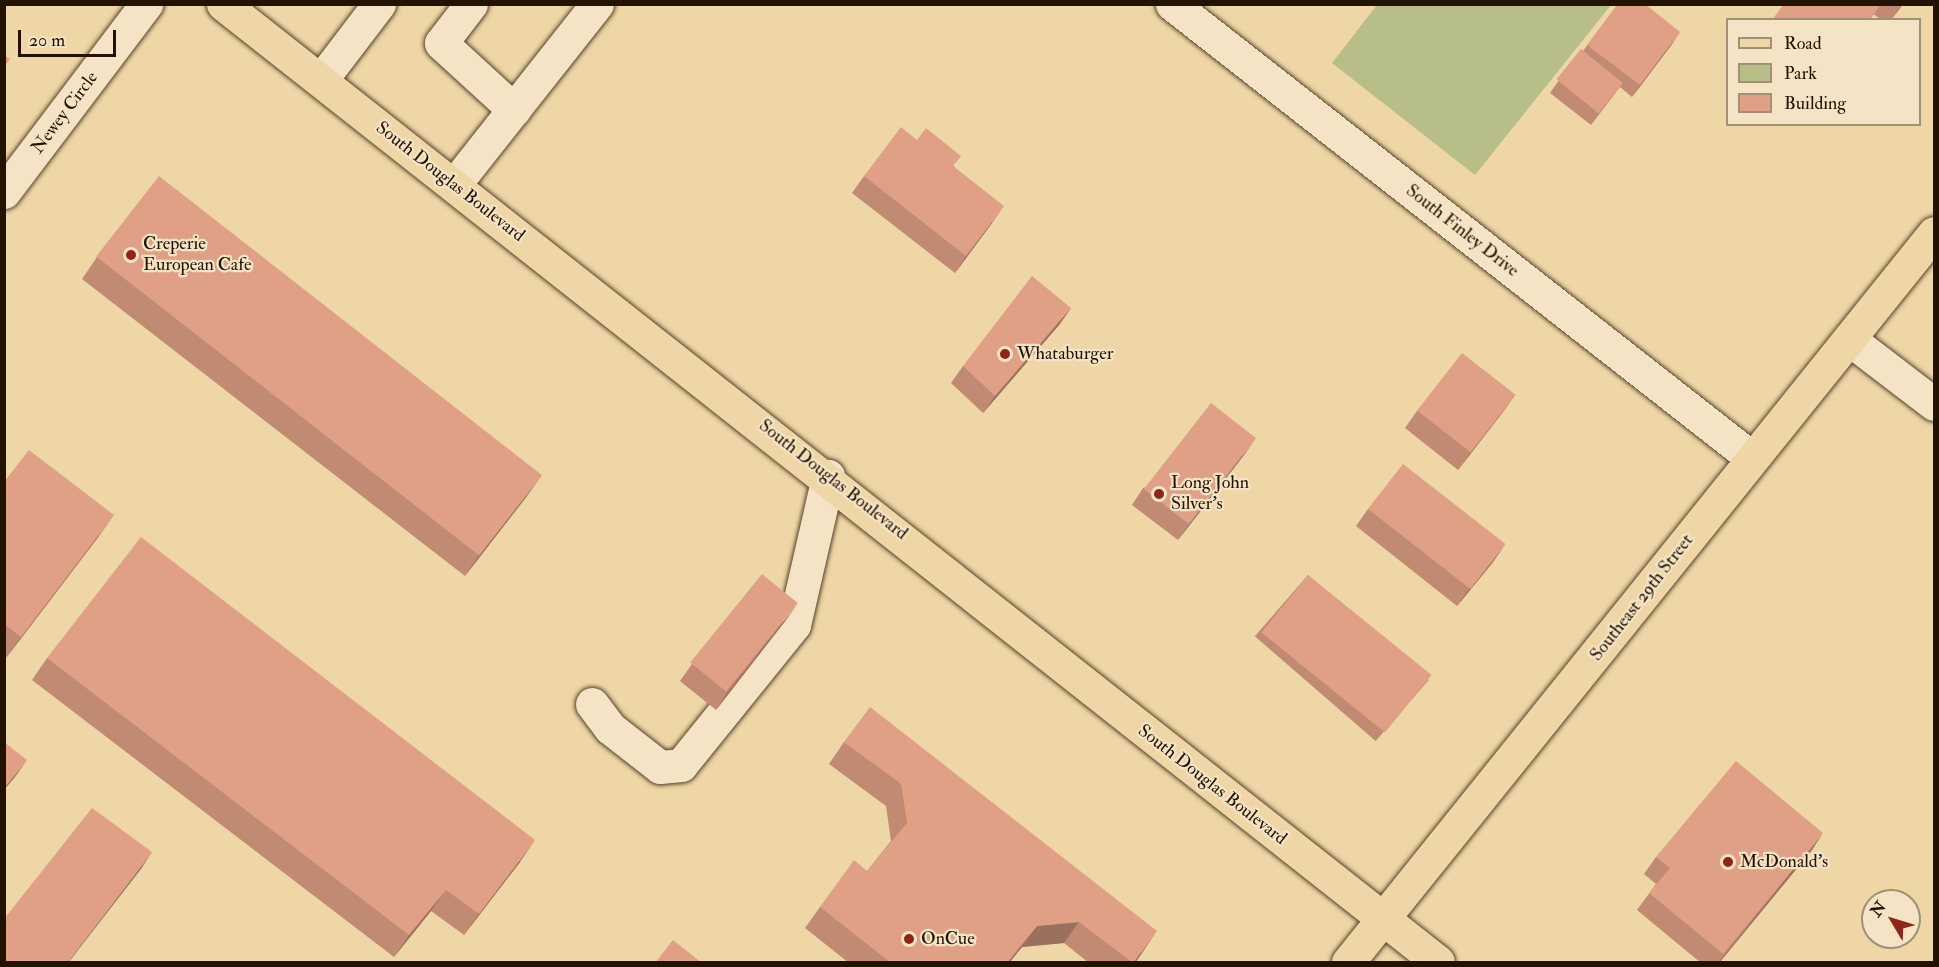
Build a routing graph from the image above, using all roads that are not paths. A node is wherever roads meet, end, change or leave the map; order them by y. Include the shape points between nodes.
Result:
1 (146, 4) edge
2 (223, 4) edge
3 (379, 4) edge
4 (471, 4) edge
5 (597, 4) edge
6 (1172, 4) edge
7 (321, 80) junction
8 (514, 110) junction
9 (454, 185) junction
10 (4, 192) edge
11 (1935, 233) edge
12 (1849, 339) junction
13 (1935, 404) edge
14 (1752, 458) junction
15 (828, 476) junction
16 (592, 704) dead end
17 (1382, 918) junction
18 (1348, 963) edge
19 (1438, 963) edge

1 - 10 street, Newey Circle
2 - 7 main road, South Douglas Boulevard
3 - 7 street
4 - 8 street via 441,42
5 - 8 street
6 - 14 street, South Finley Drive
7 - 9 main road, South Douglas Boulevard
8 - 9 street
9 - 15 main road, South Douglas Boulevard
11 - 12 main road, Southeast 29th Street
12 - 13 street
12 - 14 main road, Southeast 29th Street
14 - 17 main road, Southeast 29th Street
15 - 16 street via 794,624 681,765 660,767 610,728
15 - 17 main road, South Douglas Boulevard
17 - 18 main road, Southeast 29th Street
17 - 19 main road, South Douglas Boulevard

